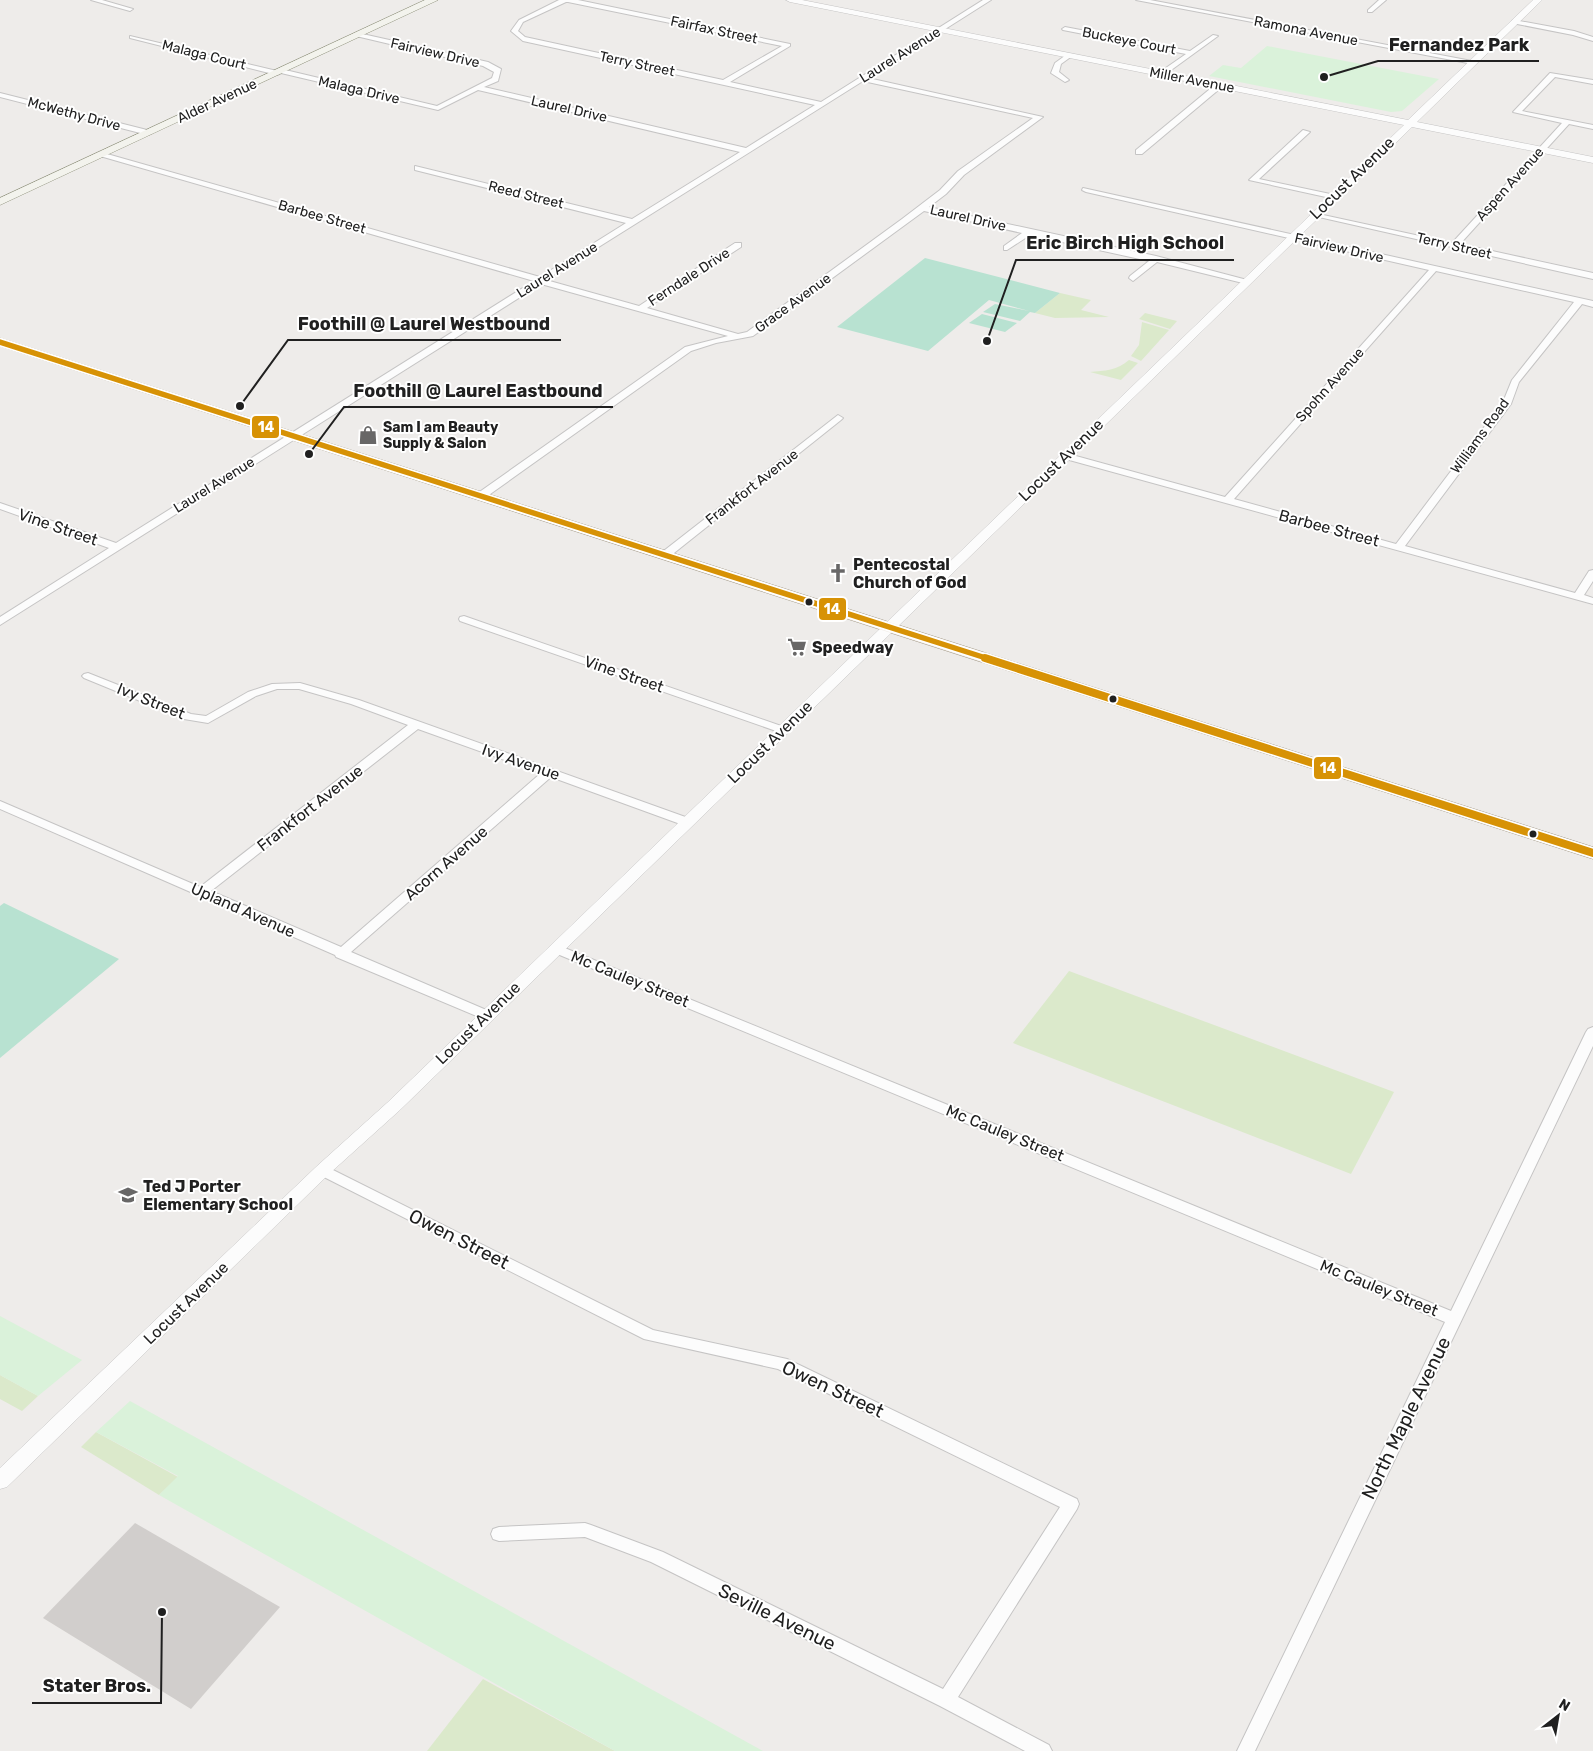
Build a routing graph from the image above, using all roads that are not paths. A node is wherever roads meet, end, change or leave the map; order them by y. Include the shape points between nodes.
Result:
1 (94, 0) edge
2 (433, 0) edge
3 (566, 0) edge
4 (790, 0) edge
5 (988, 0) edge
6 (1139, 0) edge
7 (1383, 0) edge
8 (1538, 0) edge
9 (130, 8) dead end
10 (1370, 11) dead end
11 (1514, 22) junction
12 (1065, 28) dead end
13 (940, 30) junction
14 (358, 35) junction
15 (132, 36) dead end
16 (1216, 36) dead end
17 (1593, 39) edge
18 (1192, 54) junction
19 (1068, 56) junction
20 (1473, 62) junction
21 (279, 72) junction
22 (1164, 74) junction
23 (862, 79) junction
24 (1065, 80) dead end
25 (1593, 82) edge
26 (723, 83) junction
27 (1219, 86) junction
28 (478, 88) junction
29 (0, 95) edge
30 (822, 104) junction
31 (1426, 107) junction
32 (438, 108) joint
33 (1567, 122) junction
34 (1408, 124) junction
35 (1593, 127) edge
36 (1306, 132) dead end
37 (148, 133) junction
38 (1514, 145) junction
39 (1540, 150) junction
40 (747, 151) junction
41 (1139, 152) dead end
42 (103, 154) junction
43 (1593, 160) edge
44 (418, 168) dead end
45 (1086, 190) dead end
46 (1332, 197) junction
47 (0, 202) edge
48 (923, 208) junction
49 (1314, 214) junction
50 (633, 222) junction
51 (1029, 232) junction
52 (1292, 237) junction
53 (738, 245) dead end
54 (1454, 246) junction
55 (1007, 248) dead end
56 (1156, 259) junction
57 (1434, 269) junction
58 (1593, 276) edge
59 (1133, 278) dead end
60 (541, 280) junction
61 (1247, 281) junction
62 (1580, 301) junction
63 (1593, 304) edge
64 (640, 309) junction
65 (742, 337) junction
66 (0, 342) edge
67 (838, 418) dead end
68 (293, 435) junction
69 (1065, 456) junction
70 (482, 496) junction
71 (1227, 501) junction
72 (0, 506) edge
73 (117, 547) junction
74 (1399, 547) junction
75 (665, 555) junction
76 (1593, 573) edge
77 (1578, 597) junction
78 (1593, 601) edge
79 (464, 619) dead end
80 (0, 622) edge
81 (889, 627) junction
82 (88, 676) dead end
83 (355, 702) joint
84 (416, 725) junction
85 (783, 730) junction
86 (550, 772) junction
87 (0, 805) edge
88 (687, 822) junction
89 (1593, 853) edge
90 (203, 891) junction
91 (555, 948) junction
92 (341, 954) junction
93 (486, 1015) junction
94 (1593, 1032) edge
95 (323, 1170) junction
96 (1454, 1319) junction
97 (0, 1481) edge
98 (499, 1534) dead end
99 (946, 1700) junction
100 (1043, 1751) edge
101 (1246, 1751) edge

1 - 9 street
2 - 14 main road, Alder Avenue
3 - 26 street, Terry Street via 521,21 514,31 523,39
3 - 26 street, Fairfax Street via 788,45
4 - 13 street, Miller Avenue
5 - 13 street, Laurel Avenue
6 - 20 street, Ramona Avenue
7 - 10 street
8 - 11 street, Locust Avenue
11 - 17 street
11 - 20 street, Locust Avenue
12 - 18 street, Buckeye Court
13 - 19 street, Miller Avenue
13 - 23 street, Laurel Avenue
14 - 21 main road, Alder Avenue
14 - 28 street, Fairview Drive via 485,64 498,71 495,79
15 - 21 street, Malaga Court
16 - 18 street
18 - 22 street
19 - 22 street, Miller Avenue
19 - 24 street via 1055,68 1055,73
20 - 31 street, Locust Avenue
21 - 32 street, Malaga Drive
21 - 37 main road, Alder Avenue
22 - 27 street, Miller Avenue
23 - 30 street, Laurel Avenue
23 - 48 street, Grace Avenue via 1039,117 961,174
25 - 33 street via 1553,75 1518,112
26 - 30 street, Terry Street
27 - 34 street, Miller Avenue
27 - 41 street
28 - 32 street, Fairview Drive
28 - 40 street, Laurel Drive
29 - 37 street, McWethy Drive
30 - 40 street, Laurel Avenue
31 - 34 street, Locust Avenue
31 - 38 street via 1426,118 1435,124
33 - 35 street
33 - 39 street, Aspen Avenue
34 - 38 street, Miller Avenue
34 - 46 street, Locust Avenue
36 - 46 street via 1253,180
37 - 42 main road, Alder Avenue
38 - 39 street, Miller Avenue
39 - 43 street, Miller Avenue
39 - 54 street, Aspen Avenue
40 - 50 street, Laurel Avenue
42 - 47 main road, Alder Avenue
42 - 60 street, Barbee Street
44 - 50 street, Reed Street
45 - 52 street, Fairview Drive
46 - 49 street, Locust Avenue
48 - 51 street, Laurel Drive
48 - 65 street, Grace Avenue
49 - 52 street, Locust Avenue
49 - 54 street, Terry Street
50 - 60 street, Laurel Avenue
51 - 55 street
51 - 56 street, Laurel Drive
52 - 57 street, Fairview Drive
52 - 61 street, Locust Avenue
53 - 64 street, Ferndale Drive
54 - 58 street, Terry Street
56 - 59 street
56 - 61 street, Laurel Drive
57 - 62 street, Fairview Drive
57 - 71 street, Spohn Avenue
60 - 64 street, Barbee Street
60 - 68 street, Laurel Avenue
61 - 69 street, Locust Avenue
62 - 63 street, Fairview Drive
62 - 74 street, Williams Road via 1515,382 1508,402
64 - 65 street, Barbee Street
65 - 70 street, Grace Avenue via 688,349
66 - 68 main road
67 - 75 street, Frankfort Avenue
68 - 70 main road
68 - 73 street, Laurel Avenue
69 - 71 street, Barbee Street
69 - 81 street, Locust Avenue
70 - 75 main road
71 - 74 street, Barbee Street
72 - 73 street, Vine Street
73 - 80 street, Laurel Avenue
74 - 77 street, Barbee Street
75 - 81 main road
76 - 77 street
77 - 78 street, Barbee Street
79 - 85 street, Vine Street
81 - 85 street, Locust Avenue
81 - 89 main road
82 - 83 street, Ivy Street via 188,717 208,720 252,694 276,686 300,686
83 - 84 street, Ivy Avenue
84 - 86 street, Ivy Avenue
84 - 90 street, Frankfort Avenue
85 - 88 street, Locust Avenue
86 - 88 street, Ivy Avenue
86 - 92 street, Acorn Avenue
87 - 90 street, Upland Avenue
88 - 91 street, Locust Avenue
90 - 92 street, Upland Avenue
91 - 93 street, Locust Avenue
91 - 96 street, Mc Cauley Street
92 - 93 street, Upland Avenue
93 - 95 street, Locust Avenue via 394,1106
94 - 96 street, North Maple Avenue
95 - 97 street, Locust Avenue
95 - 99 street, Owen Street via 650,1335 781,1363 1071,1504
96 - 101 street, North Maple Avenue
98 - 99 street, Seville Avenue via 585,1530 658,1557
99 - 100 street, Seville Avenue

